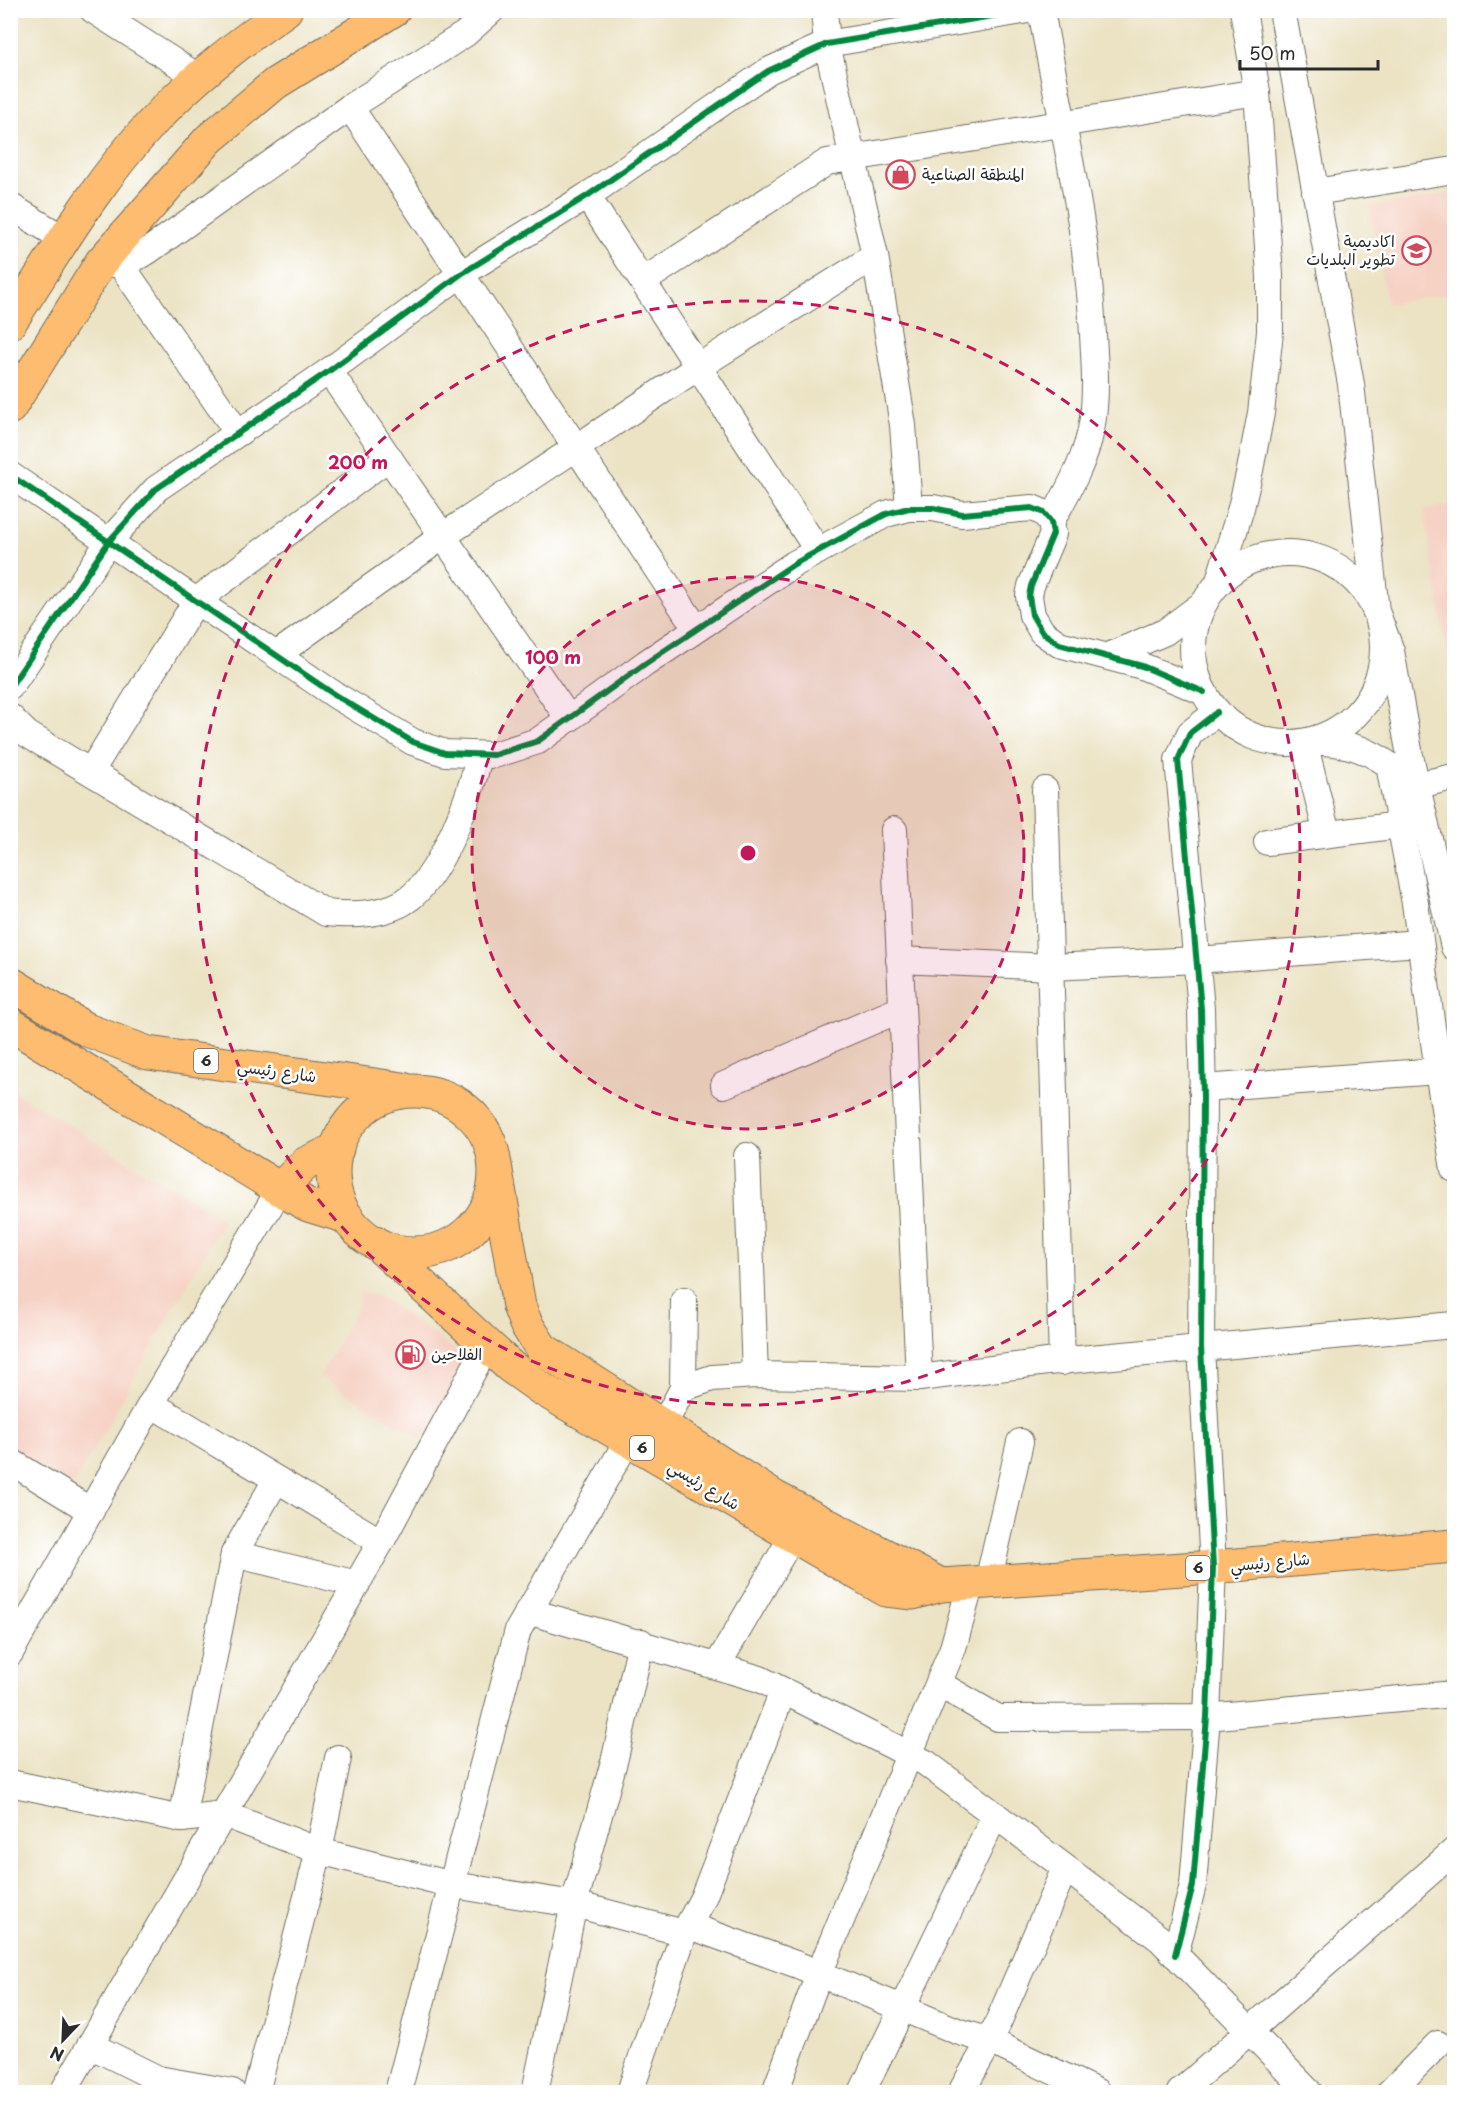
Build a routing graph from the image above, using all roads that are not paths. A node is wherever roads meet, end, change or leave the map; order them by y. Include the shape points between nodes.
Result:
1 (93, 10) edge
2 (286, 10) edge
3 (394, 10) edge
4 (492, 10) edge
5 (824, 10) edge
6 (1028, 10) edge
7 (1041, 10) edge
8 (1243, 10) edge
9 (1282, 10) edge
10 (827, 44) junction
11 (198, 77) junction
12 (1257, 92) junction
13 (350, 107) junction
14 (1061, 122) junction
15 (852, 157) junction
16 (1455, 170) edge
17 (1315, 192) junction
18 (587, 196) junction
19 (10, 206) edge
20 (64, 239) junction
21 (875, 256) junction
22 (111, 263) junction
23 (461, 274) junction
24 (643, 281) junction
25 (10, 323) edge
26 (698, 367) junction
27 (329, 370) junction
28 (10, 408) edge
29 (237, 433) junction
30 (576, 448) junction
31 (389, 457) junction
32 (10, 474) edge
33 (909, 508) junction
34 (1051, 522) junction
35 (443, 536) junction
36 (110, 540) junction
37 (818, 551) junction
38 (1211, 594) junction
39 (196, 600) junction
40 (1376, 611) junction
41 (696, 628) junction
42 (276, 655) junction
43 (1111, 656) junction
44 (10, 687) edge
45 (1210, 702) junction
46 (569, 719) junction
47 (12, 722) edge
48 (1304, 742) junction
49 (479, 756) junction
50 (91, 771) junction
51 (1455, 777) edge
52 (1417, 785) junction
53 (1045, 790) dead end
54 (1400, 825) junction
55 (894, 830) dead end
56 (1327, 834) junction
57 (1267, 842) dead end
58 (1419, 943) junction
59 (1455, 947) edge
60 (899, 960) junction
61 (1197, 960) junction
62 (1052, 968) junction
63 (10, 983) edge
64 (901, 1009) junction
65 (10, 1024) edge
66 (1438, 1071) junction
67 (724, 1085) dead end
68 (1202, 1088) junction
69 (417, 1091) junction
70 (337, 1149) junction
71 (747, 1156) dead end
72 (495, 1166) junction
73 (1455, 1168) edge
74 (280, 1189) junction
75 (347, 1217) junction
76 (375, 1242) junction
77 (684, 1300) dead end
78 (1455, 1325) edge
79 (487, 1345) junction
80 (1201, 1347) junction
81 (1062, 1362) junction
82 (755, 1376) junction
83 (919, 1378) junction
84 (683, 1388) junction
85 (151, 1404) junction
86 (662, 1428) junction
87 (628, 1440) junction
88 (1020, 1442) dead end
89 (10, 1461) edge
90 (276, 1480) junction
91 (91, 1511) junction
92 (792, 1537) junction
93 (381, 1542) junction
94 (1455, 1546) edge
95 (234, 1554) junction
96 (1213, 1567) junction
97 (967, 1583) junction
98 (357, 1584) junction
99 (528, 1611) junction
100 (641, 1642) junction
101 (10, 1653) edge
102 (717, 1666) junction
103 (939, 1684) junction
104 (783, 1691) junction
105 (1455, 1694) edge
106 (1207, 1717) junction
107 (909, 1754) junction
108 (338, 1758) dead end
109 (10, 1783) edge
110 (224, 1814) junction
111 (995, 1815) junction
112 (182, 1819) junction
113 (319, 1851) junction
114 (1455, 1851) edge
115 (1065, 1868) junction
116 (453, 1885) junction
117 (574, 1904) junction
118 (687, 1930) junction
119 (1175, 1955) junction
120 (819, 1974) junction
121 (902, 2008) junction
122 (1248, 2033) junction
123 (990, 2041) junction
124 (1438, 2043) dead end
125 (90, 2045) junction
126 (63, 2092) edge
127 (232, 2092) edge
128 (255, 2092) edge
129 (398, 2092) edge
130 (535, 2092) edge
131 (630, 2092) edge
132 (775, 2092) edge
133 (862, 2092) edge
134 (961, 2092) edge
135 (1097, 2092) edge
136 (1180, 2092) edge
137 (1309, 2092) edge
138 (1390, 2092) edge

1 - 11 street
2 - 11 main road
3 - 22 main road via 276,83 209,139
4 - 13 street via 465,34
5 - 10 street
6 - 10 street
7 - 14 street
8 - 12 street
9 - 17 street
10 - 15 street
10 - 18 street via 768,71
11 - 20 main road via 125,154
12 - 14 street
12 - 38 street via 1270,274 1270,332 1250,470
13 - 22 street via 148,251
13 - 23 street
14 - 15 street
14 - 34 street via 1091,295 1095,394 1085,452
15 - 21 street
15 - 24 street via 827,162
16 - 17 street
17 - 40 street via 1351,384
18 - 23 street
18 - 24 street
19 - 20 street
20 - 22 main road
20 - 25 main road
21 - 26 street
21 - 33 street via 903,425
22 - 28 main road
22 - 29 street
23 - 27 street
23 - 30 street
24 - 26 street
26 - 30 street
26 - 37 street
27 - 29 street
27 - 31 street
29 - 36 street via 156,489
30 - 35 street
30 - 41 street
31 - 35 street
31 - 39 street
32 - 36 street
33 - 34 street via 962,514 1032,508 1044,513
33 - 37 street via 886,514
34 - 43 street via 1053,534 1031,586 1032,615 1042,632 1059,644
35 - 42 street
35 - 46 street
36 - 39 street
36 - 44 street
37 - 41 street
38 - 40 street via 1238,567 1263,556 1290,553 1317,558 1342,570
38 - 43 street via 1165,632
38 - 45 street via 1196,625 1193,647 1196,670
39 - 42 street
39 - 50 street
40 - 48 street via 1383,639 1382,668 1372,694 1354,717 1331,734
40 - 52 street via 1391,651
41 - 46 street
42 - 49 street via 413,742 445,753
43 - 45 street
45 - 48 street via 1235,727 1256,738
45 - 61 street via 1178,760
46 - 49 street via 524,747
47 - 50 street
48 - 54 street via 1344,743 1389,765
48 - 56 street
49 - 50 street via 462,818 426,880 411,897 397,904 354,914 326,913
51 - 52 street
52 - 59 street
53 - 62 street
54 - 56 street
54 - 58 street
55 - 60 street
56 - 57 street
58 - 61 street
58 - 66 street
60 - 62 street
60 - 64 street
61 - 62 street
61 - 68 street
62 - 81 street
63 - 69 highway, شارع رئيسي / 6 via 87,1030 148,1053
64 - 67 street
64 - 83 street
65 - 74 highway, شارع رئيسي
66 - 68 street
66 - 73 street
68 - 80 street
69 - 70 highway, شارع رئيسي via 393,1094 372,1103 347,1128
69 - 72 highway, شارع رئيسي via 440,1095 470,1113 490,1142
70 - 74 highway via 305,1164
70 - 75 highway, شارع رئيسي via 334,1184
71 - 82 street
72 - 76 highway, شارع رئيسي via 490,1200 480,1220 463,1236 443,1247 420,1252 397,1251
72 - 86 highway, شارع رئيسي / 6 via 513,1282 525,1324 555,1358
74 - 75 highway, شارع رئيسي via 308,1205
74 - 85 street
75 - 76 highway, شارع رئيسي
76 - 79 highway, شارع رئيسي / 6
77 - 84 street
78 - 80 street
79 - 87 highway, شارع رئيسي / 6 via 542,1389
79 - 93 street
80 - 81 street
80 - 96 street
81 - 83 street
82 - 83 street
82 - 84 street via 712,1378
84 - 86 street
85 - 90 street
85 - 91 street
86 - 97 highway, شارع رئيسي / 6 via 774,1497
87 - 92 highway, شارع رئيسي / 6
87 - 99 street
88 - 97 street
89 - 91 street
90 - 93 street
90 - 95 street
91 - 101 street
92 - 97 highway, شارع رئيسي / 6 via 886,1590 913,1593
92 - 102 street
93 - 98 street
94 - 96 highway, شارع رئيسي / 6
95 - 98 street
95 - 112 street
96 - 97 highway, شارع رئيسي / 6
96 - 106 street
97 - 103 street via 953,1648
98 - 110 street
99 - 100 street
99 - 116 street via 513,1646
100 - 102 street
100 - 117 street via 615,1758
102 - 104 street via 760,1679
103 - 106 street via 998,1718
103 - 107 street
104 - 107 street
104 - 118 street
105 - 106 street
106 - 119 street via 1193,1885
107 - 111 street
107 - 120 street
108 - 113 street
109 - 112 street
110 - 112 street
110 - 113 street
110 - 125 street
111 - 115 street
111 - 121 street
113 - 116 street
113 - 128 street
114 - 122 street
115 - 119 street via 1160,1939
115 - 123 street
116 - 117 street
116 - 129 street
117 - 118 street
117 - 130 street
118 - 120 street
118 - 131 street
119 - 122 street
120 - 121 street
120 - 132 street
121 - 123 street
121 - 133 street
122 - 136 street
122 - 137 street
123 - 134 street
123 - 135 street
124 - 138 street
125 - 126 street
125 - 127 street via 158,2079

